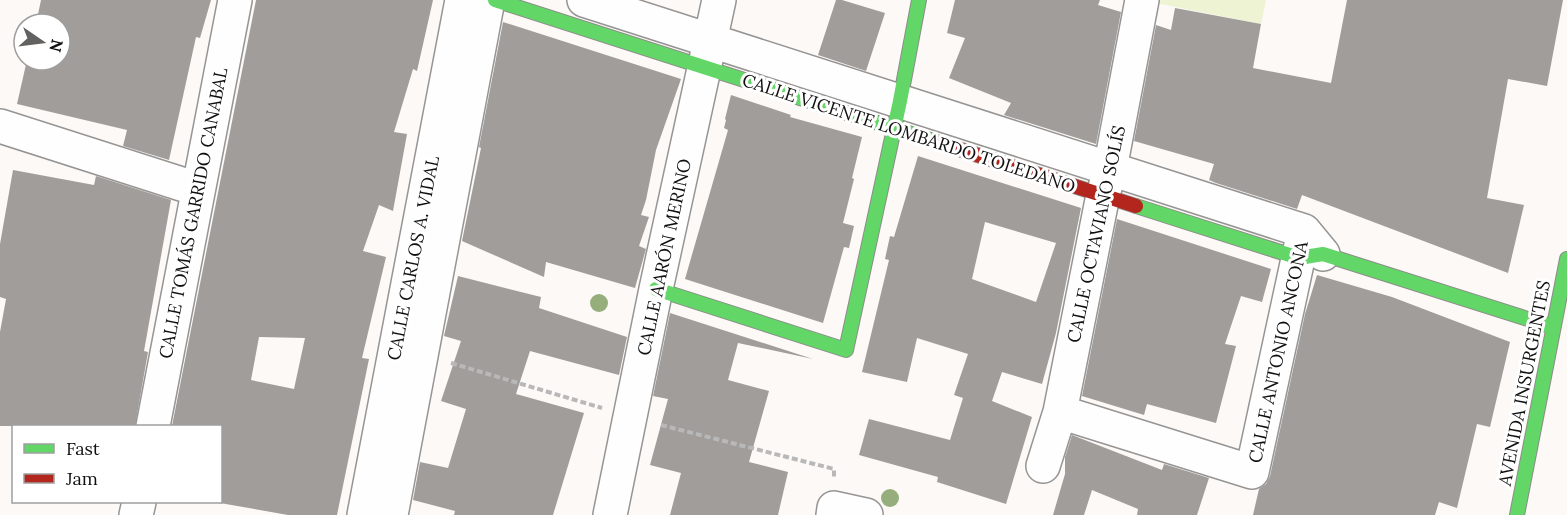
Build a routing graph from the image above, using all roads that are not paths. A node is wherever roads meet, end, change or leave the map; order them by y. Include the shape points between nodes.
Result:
1 (235, 0) edge
2 (462, 0) edge
3 (488, 0) edge
4 (495, 0) edge
5 (584, 0) edge
6 (719, 0) edge
7 (919, 0) edge
8 (1142, 0) edge
9 (709, 54) junction
10 (897, 115) junction
11 (0, 126) edge
12 (1107, 182) junction
13 (197, 189) junction
14 (1309, 248) junction
15 (1567, 259) edge
16 (656, 289) junction
17 (1553, 327) junction
18 (1060, 412) junction
19 (153, 425) edge
20 (1043, 466) dead end
21 (834, 511) edge
22 (364, 515) edge
23 (391, 515) edge
24 (610, 515) edge
25 (866, 515) edge
26 (1517, 515) edge

1 - 13 street, CALLE TOMÁS GARRIDO CANABAL
2 - 22 street, CALLE CARLOS A. VIDAL
3 - 23 street, CALLE CARLOS A. VIDAL
4 - 9 street, CALLE VICENTE LOMBARDO TOLEDANO
5 - 9 street, CALLE VICENTE LOMBARDO TOLEDANO
6 - 9 street, CALLE AARÓN MERINO
7 - 10 street
8 - 12 street, CALLE OCTAVIANO SOLÍS
9 - 10 street, CALLE VICENTE LOMBARDO TOLEDANO
9 - 16 street, CALLE AARÓN MERINO
10 - 12 street, CALLE VICENTE LOMBARDO TOLEDANO
10 - 16 street via 846,350
11 - 13 street
12 - 14 street, CALLE VICENTE LOMBARDO TOLEDANO
12 - 18 street, CALLE OCTAVIANO SOLÍS
13 - 19 street, CALLE TOMÁS GARRIDO CANABAL
14 - 17 street, CALLE VICENTE LOMBARDO TOLEDANO
14 - 18 street, CALLE ANTONIO ANCONA via 1252,472
15 - 17 street, AVENIDA INSURGENTES
16 - 24 street, CALLE AARÓN MERINO
17 - 26 street, AVENIDA INSURGENTES
18 - 20 street, CALLE OCTAVIANO SOLÍS
21 - 25 street

